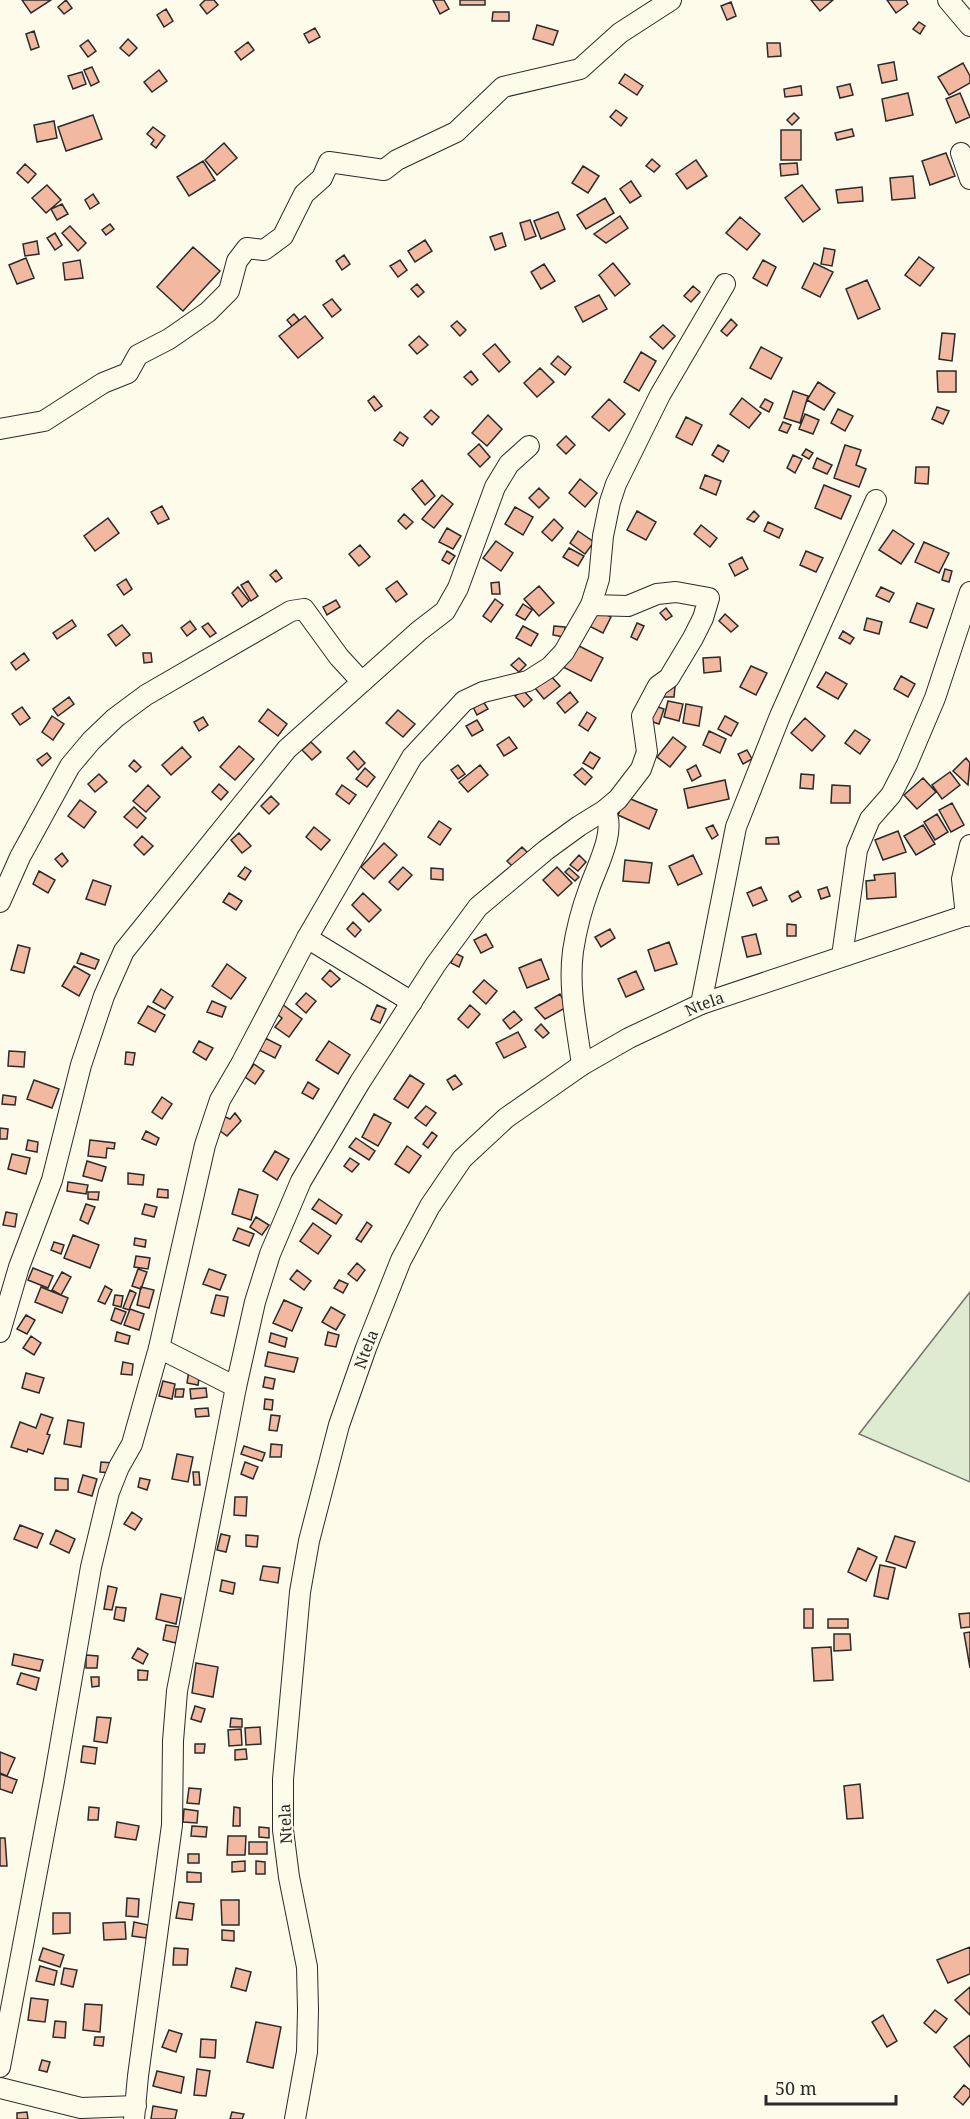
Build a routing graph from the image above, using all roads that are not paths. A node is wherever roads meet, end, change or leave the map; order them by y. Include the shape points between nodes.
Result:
1 (670, 0) edge
2 (948, 0) edge
3 (970, 26) edge
4 (961, 153) dead end
5 (970, 179) edge
6 (724, 284) dead end
7 (0, 429) edge
8 (529, 446) dead end
9 (876, 500) dead end
10 (970, 592) edge
11 (591, 604) junction
12 (362, 682) junction
13 (605, 810) junction
14 (970, 845) edge
15 (0, 902) edge
16 (968, 915) edge
17 (307, 938) junction
18 (842, 956) junction
19 (412, 1002) junction
20 (701, 1004) junction
21 (582, 1065) junction
22 (0, 1332) edge
23 (159, 1348) junction
24 (236, 1387) junction
25 (0, 2067) edge
26 (0, 2088) edge
27 (135, 2113) edge
28 (295, 2119) edge

1 - 7 street via 620,33 580,69 503,87 456,132 384,170 328,162 322,178 304,194 283,236 264,250 248,248 237,261 229,291 208,312 138,355 128,373 103,383 44,421
2 - 3 street
4 - 5 street
6 - 11 street via 660,395 616,484
8 - 12 street via 509,464 495,487 458,588 445,611
9 - 20 street via 736,827
10 - 18 street via 935,698 907,764 891,795 870,819 857,850
11 - 13 street via 628,606 657,594 676,592 709,598 693,638 669,678 658,686 642,716 647,752 641,769
11 - 17 street via 564,652 550,667 528,681 464,701 412,757
12 - 15 street via 304,609 291,611 146,695 115,718 70,766
12 - 22 street via 287,749 124,951 81,1065 52,1180 19,1267
13 - 19 street via 546,850 478,907
13 - 21 street via 609,824 605,845 573,951 572,988
14 - 16 street via 962,879
16 - 18 street, Ntela
17 - 19 street
17 - 23 street via 220,1100 205,1145
18 - 20 street, Ntela
19 - 24 street via 301,1181 255,1302
20 - 21 street, Ntela
21 - 28 street, Ntela via 506,1118 462,1160 430,1206 401,1260 366,1348 327,1466 300,1592 283,1779 283,1830 307,1967 307,2052
23 - 24 street
23 - 25 street via 132,1444 109,1492 91,1567
24 - 27 street via 177,1691 172,1825
26 - 27 street via 81,2108

